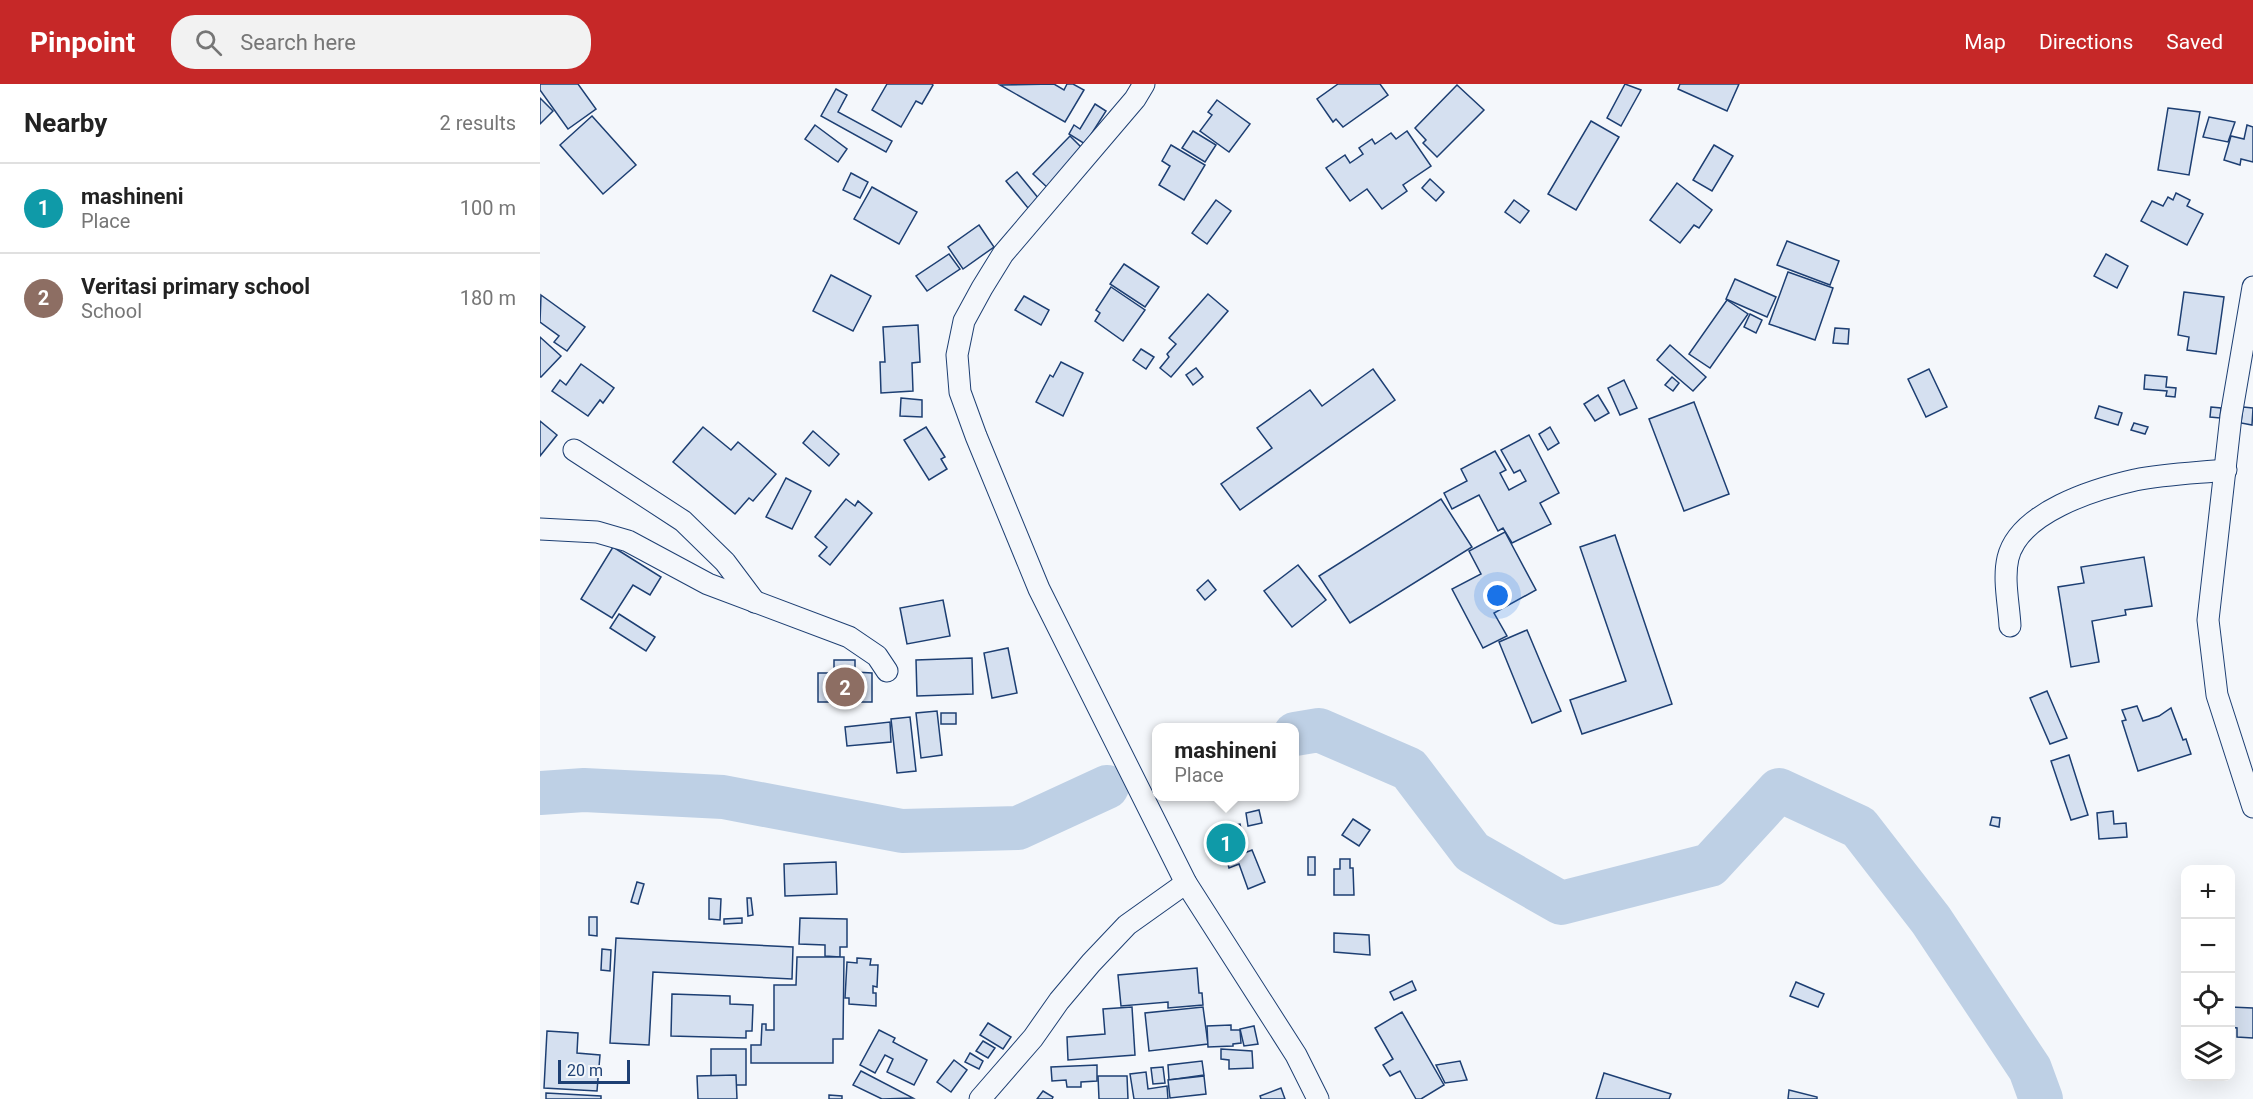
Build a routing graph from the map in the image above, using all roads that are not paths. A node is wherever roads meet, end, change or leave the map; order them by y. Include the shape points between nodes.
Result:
1 (1144, 84) edge
2 (2253, 287) edge
3 (574, 450) dead end
4 (2226, 470) junction
5 (540, 529) edge
6 (755, 602) junction
7 (2010, 626) dead end
8 (887, 671) dead end
9 (2253, 807) edge
10 (1186, 883) junction
11 (980, 1099) edge
12 (1318, 1099) edge

1 - 10 street via 1003,254 964,321 957,355 960,392 1039,589
2 - 4 street
3 - 6 street via 683,521 725,561
4 - 7 street via 2136,480 2084,495 2038,518 2018,537 2008,558
4 - 9 street via 2208,620 2217,695
5 - 6 street via 597,532 628,541 708,584
6 - 8 street via 849,637 877,656
10 - 11 street via 1127,925
10 - 12 street via 1296,1055

